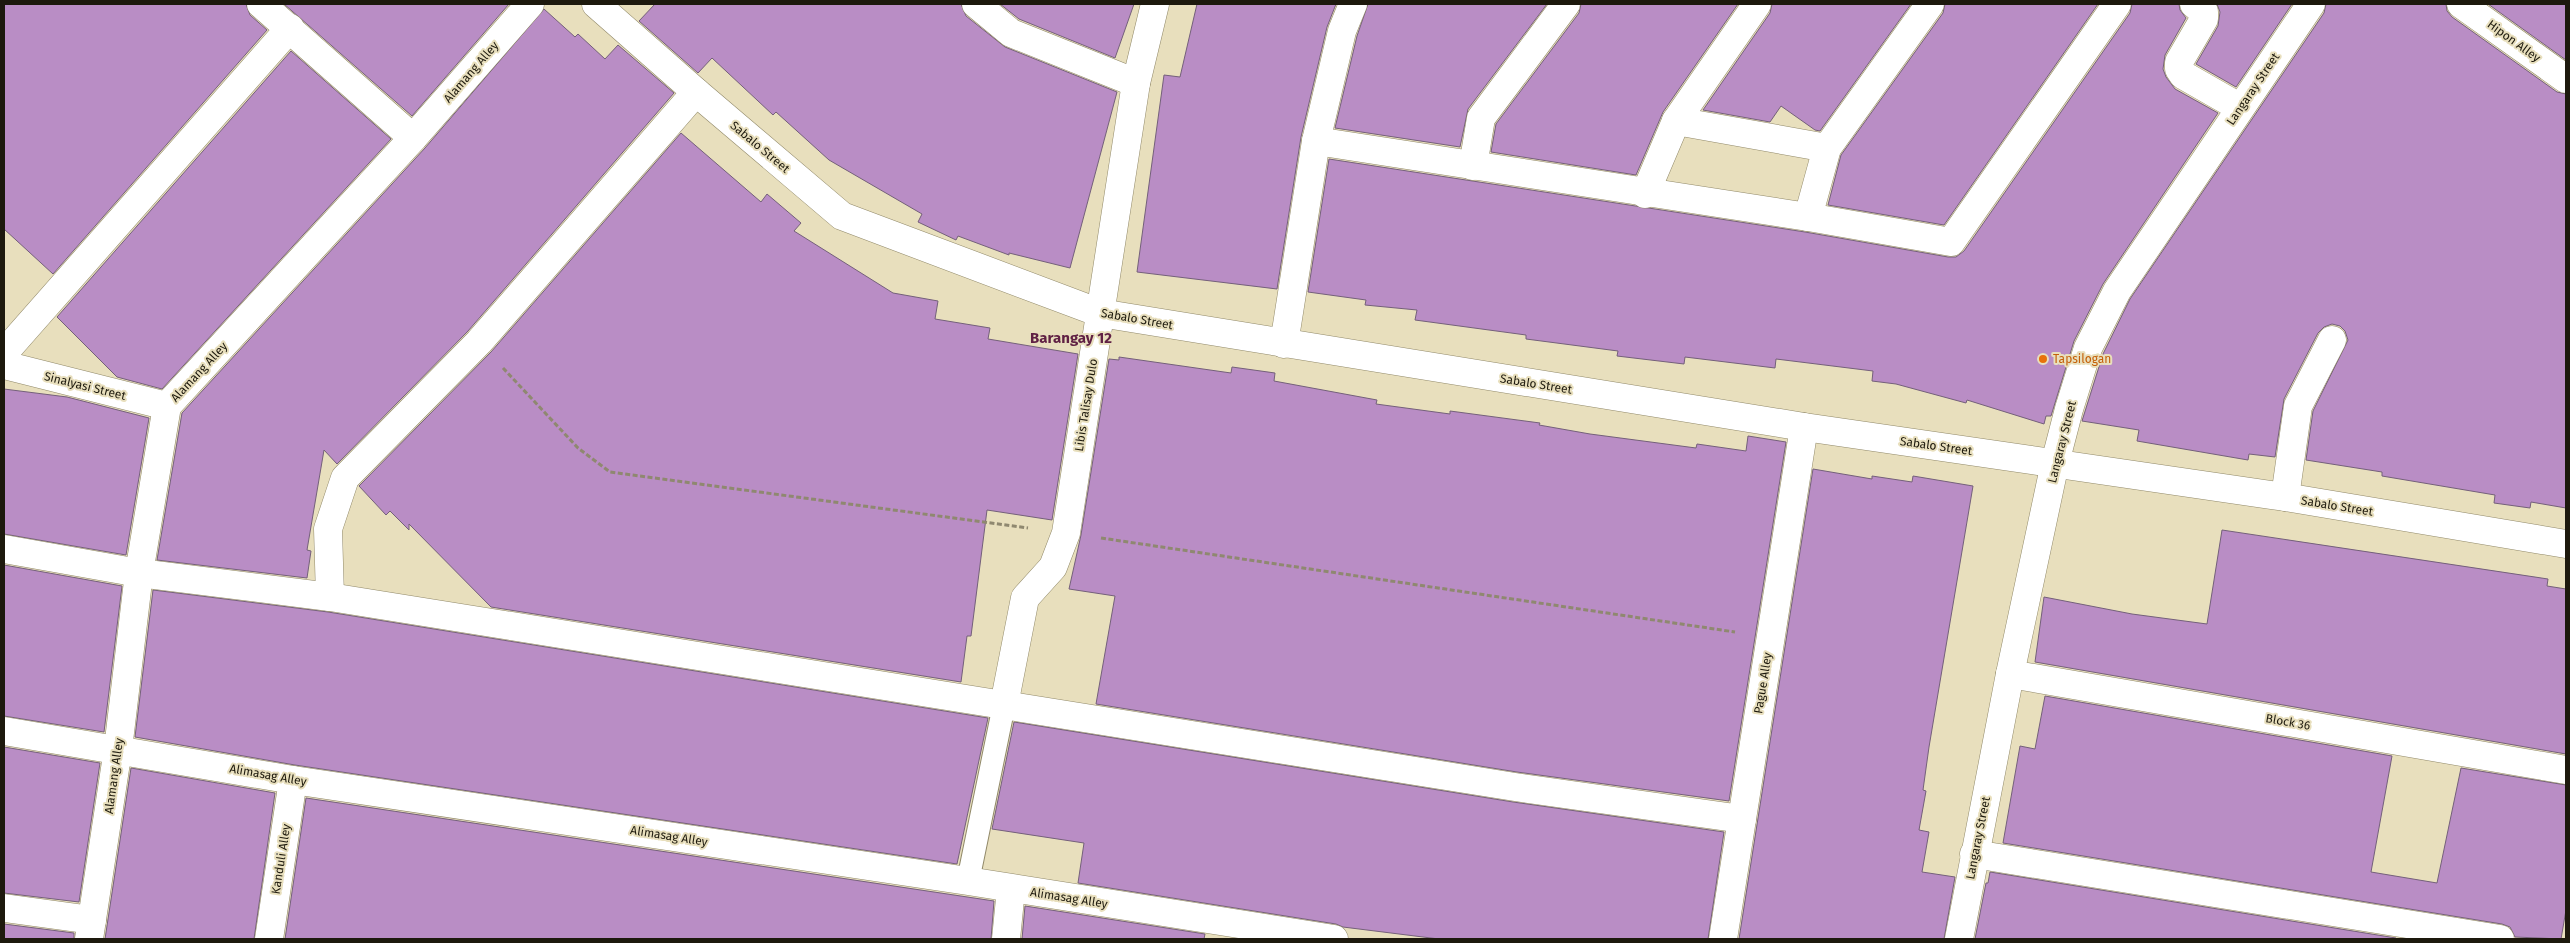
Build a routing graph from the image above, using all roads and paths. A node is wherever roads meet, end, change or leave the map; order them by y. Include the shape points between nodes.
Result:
1 (261, 4) edge
2 (530, 4) edge
3 (596, 4) edge
4 (976, 4) edge
5 (1155, 4) edge
6 (1353, 4) edge
7 (1566, 4) edge
8 (1757, 4) edge
9 (1930, 4) edge
10 (2117, 4) edge
11 (2194, 4) edge
12 (2311, 4) edge
13 (2462, 4) edge
14 (290, 28) junction
15 (2566, 79) edge
16 (1136, 83) junction
17 (696, 92) junction
18 (2240, 107) junction
19 (1676, 121) junction
20 (413, 138) junction
21 (1316, 140) junction
22 (1827, 148) junction
23 (1473, 166) junction
24 (1645, 194) junction
25 (1808, 217) junction
26 (1100, 313) junction
27 (2332, 340) dead end
28 (1284, 344) junction
29 (4, 353) edge
30 (4, 365) edge
31 (167, 406) junction
32 (1804, 427) junction
33 (2055, 463) junction
34 (2285, 497) junction
35 (2566, 544) edge
36 (4, 549) edge
37 (139, 573) junction
38 (330, 597) junction
39 (2010, 674) junction
40 (1004, 705) junction
41 (4, 731) edge
42 (118, 749) junction
43 (2566, 770) edge
44 (293, 780) junction
45 (1742, 820) junction
46 (1974, 854) junction
47 (968, 881) junction
48 (1011, 889) junction
49 (4, 908) edge
50 (91, 930) edge
51 (269, 939) edge
52 (1006, 939) edge
53 (1334, 939) edge
54 (1723, 939) edge
55 (1959, 939) edge
56 (2500, 939) edge

1 - 14 street
2 - 20 street, Alamang Alley
3 - 17 street, Sabalo Street
4 - 16 street via 1011,33
5 - 16 street, Libis Talisay Dulo
6 - 21 street via 1342,31
7 - 23 street via 1481,118
8 - 19 street
9 - 22 street
10 - 25 street via 1951,242
11 - 18 street via 2204,12 2204,19 2179,62 2179,69 2183,75
12 - 18 street, Langaray Street
13 - 15 street, Hipon Alley
14 - 20 street
14 - 29 street
16 - 26 street, Libis Talisay Dulo
17 - 26 street, Sabalo Street via 842,216
17 - 38 street via 479,342 345,478 328,529
18 - 33 street, Langaray Street via 2117,290 2088,348
19 - 22 street
19 - 24 street
20 - 31 street, Alamang Alley
21 - 23 street
21 - 28 street
22 - 25 street
23 - 24 street
24 - 25 street
26 - 28 street, Sabalo Street
26 - 40 street, Libis Talisay Dulo via 1066,533 1053,567 1025,598
27 - 34 street via 2298,406
28 - 32 street, Sabalo Street
30 - 31 street, Sinalyasi Street
31 - 37 street, Alamang Alley
32 - 33 street, Sabalo Street
32 - 45 street, Pague Alley
33 - 34 street, Sabalo Street
33 - 39 street, Langaray Street
34 - 35 street, Sabalo Street
36 - 37 street
37 - 38 street
37 - 42 street, Alamang Alley
38 - 40 street
39 - 43 street, Block 36
39 - 46 street, Langaray Street
40 - 45 street via 1505,786
40 - 47 lane
41 - 42 street, Alimasag Alley
42 - 44 street, Alimasag Alley
42 - 50 street, Alamang Alley
44 - 47 street, Alimasag Alley
44 - 51 street, Kanduli Alley
45 - 54 street, Pague Alley
46 - 55 street, Langaray Street
46 - 56 street
47 - 48 street, Alimasag Alley
48 - 52 street
48 - 53 street, Alimasag Alley
49 - 50 street

